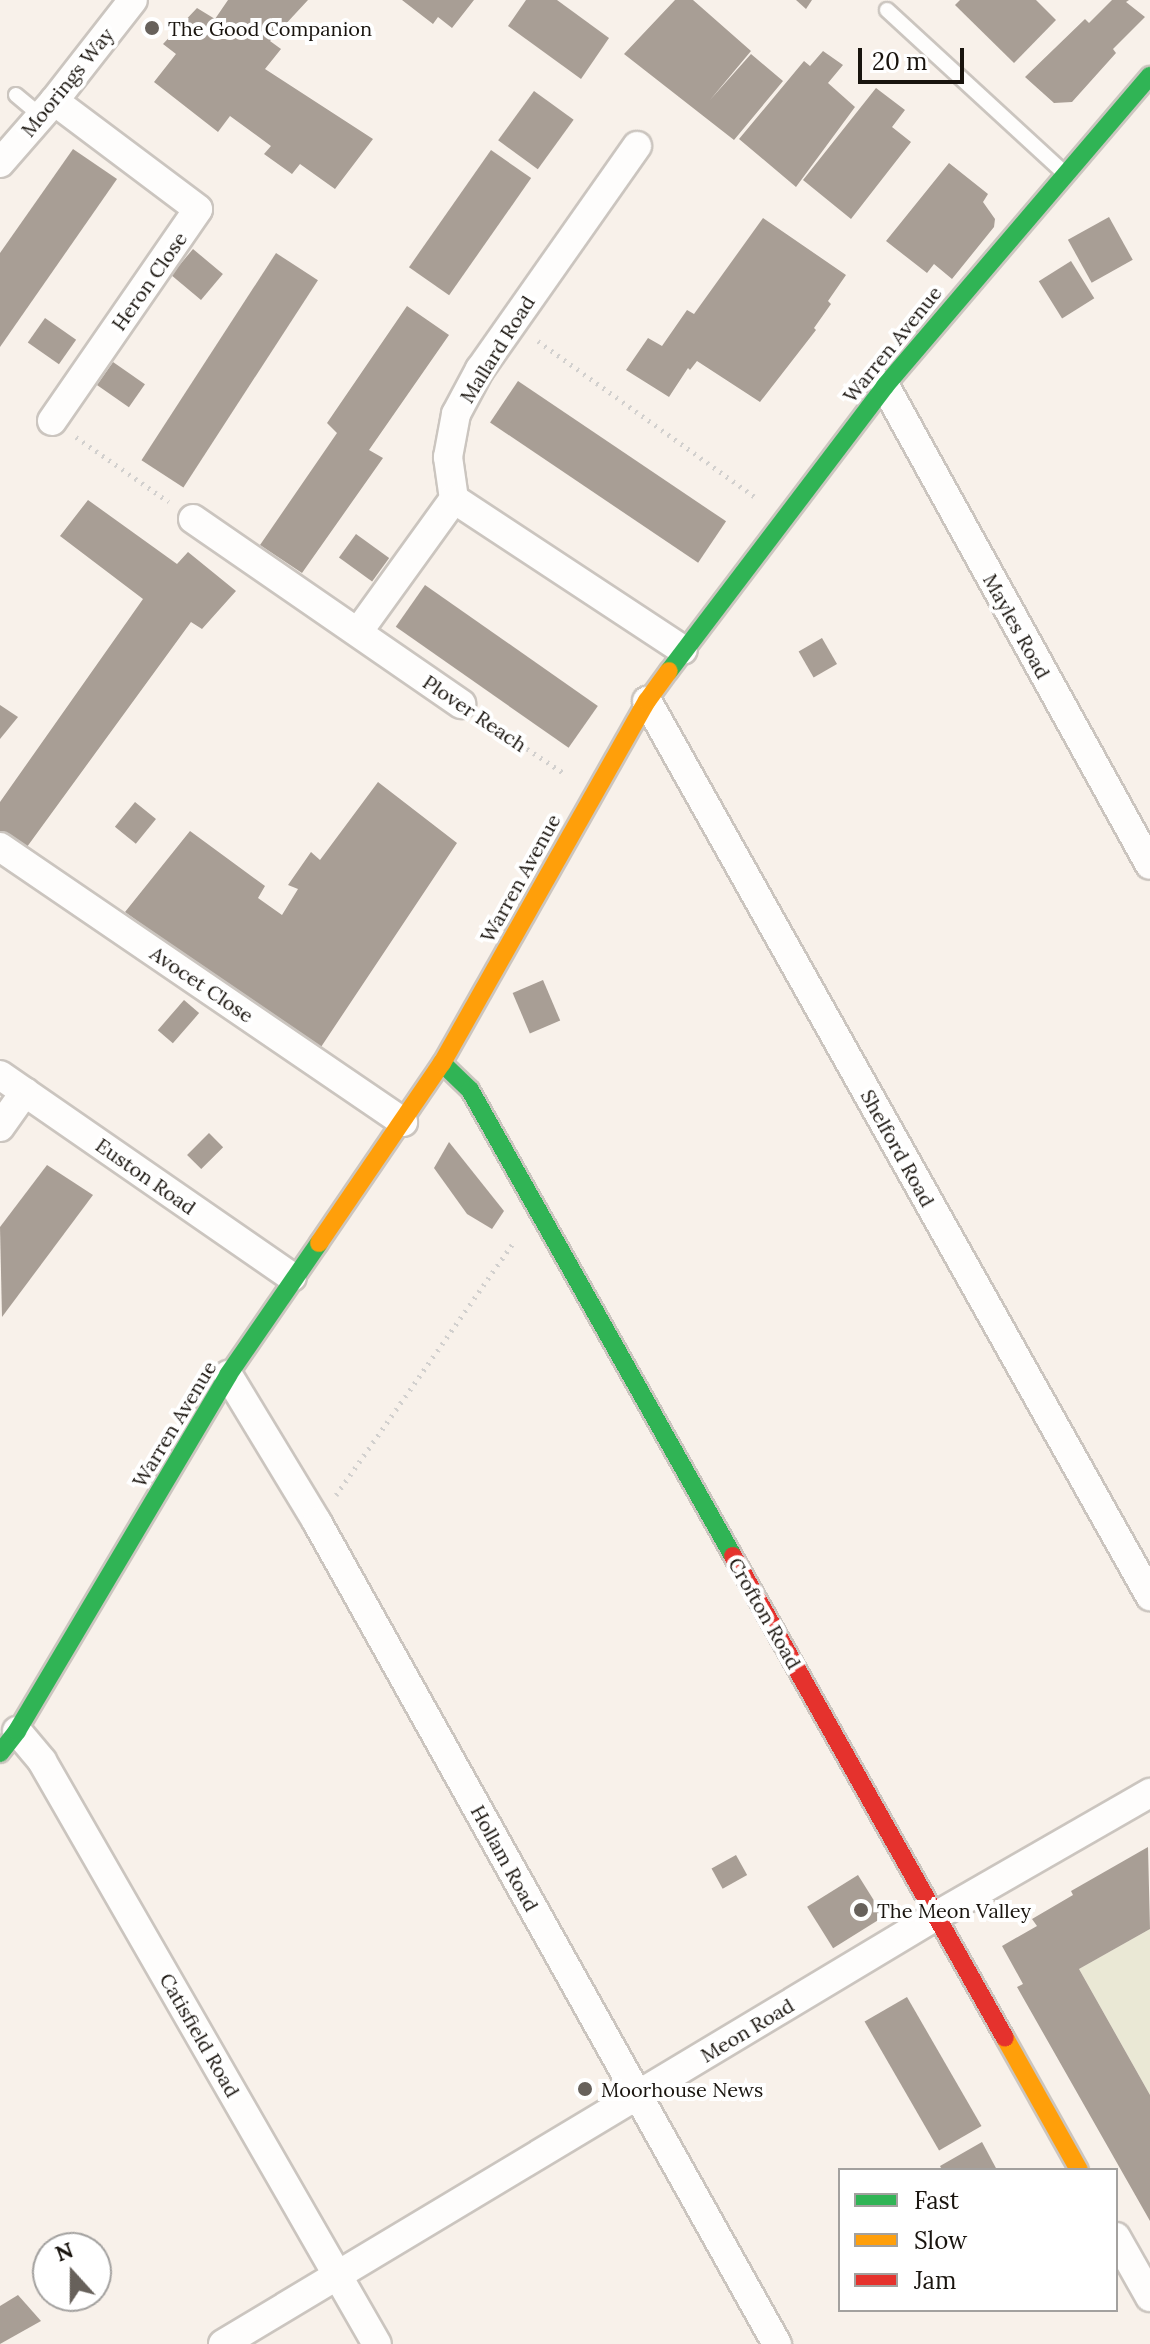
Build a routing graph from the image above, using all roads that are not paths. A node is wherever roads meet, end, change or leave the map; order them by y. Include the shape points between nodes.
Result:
1 (133, 0) edge
2 (887, 10) dead end
3 (1150, 76) edge
4 (16, 95) dead end
5 (48, 108) junction
6 (637, 146) dead end
7 (0, 163) edge
8 (1064, 173) junction
9 (885, 386) junction
10 (52, 421) road end
11 (454, 499) junction
12 (193, 519) road end
13 (358, 632) junction
14 (683, 650) junction
15 (647, 701) junction
16 (461, 704) road end
17 (0, 847) edge
18 (1150, 865) edge
19 (442, 1063) junction
20 (0, 1075) edge
21 (25, 1092) junction
22 (403, 1122) junction
23 (0, 1127) edge
24 (292, 1277) junction
25 (228, 1375) junction
26 (1150, 1596) edge
27 (8, 1742) edge
28 (1150, 1793) edge
29 (936, 1916) junction
30 (638, 2095) junction
31 (1078, 2168) edge
32 (1118, 2241) edge
33 (338, 2275) junction
34 (1150, 2297) edge
35 (223, 2344) edge
36 (377, 2344) edge
37 (777, 2344) edge

1 - 5 street, Moorings Way
2 - 8 lane
3 - 8 street, Warren Avenue
4 - 5 lane
5 - 7 street, Moorings Way
5 - 10 street, Heron Close via 198,209
6 - 11 street, Mallard Road via 511,322 456,414 448,457
8 - 9 street, Warren Avenue
9 - 14 street, Warren Avenue
9 - 18 street, Mayles Road
11 - 13 street
11 - 14 street
12 - 13 street, Plover Reach
13 - 16 street, Plover Reach
14 - 15 street, Warren Avenue
15 - 19 street, Warren Avenue
15 - 26 street, Shelford Road
17 - 22 street, Avocet Close
19 - 22 street, Warren Avenue
19 - 29 street, Crofton Road via 470,1090
20 - 21 street, Euston Road
21 - 23 street
21 - 24 street, Euston Road
22 - 24 street, Warren Avenue
24 - 25 street, Warren Avenue
25 - 27 street, Warren Avenue
25 - 30 street, Hollam Road via 317,1522
27 - 33 street, Catisfield Road via 42,1761
28 - 29 street, Meon Road
29 - 30 street, Meon Road
29 - 31 street, Crofton Road
30 - 33 street, Meon Road
30 - 37 street, Hollam Road
32 - 34 street
33 - 35 street, Meon Road
33 - 36 street, Catisfield Road

